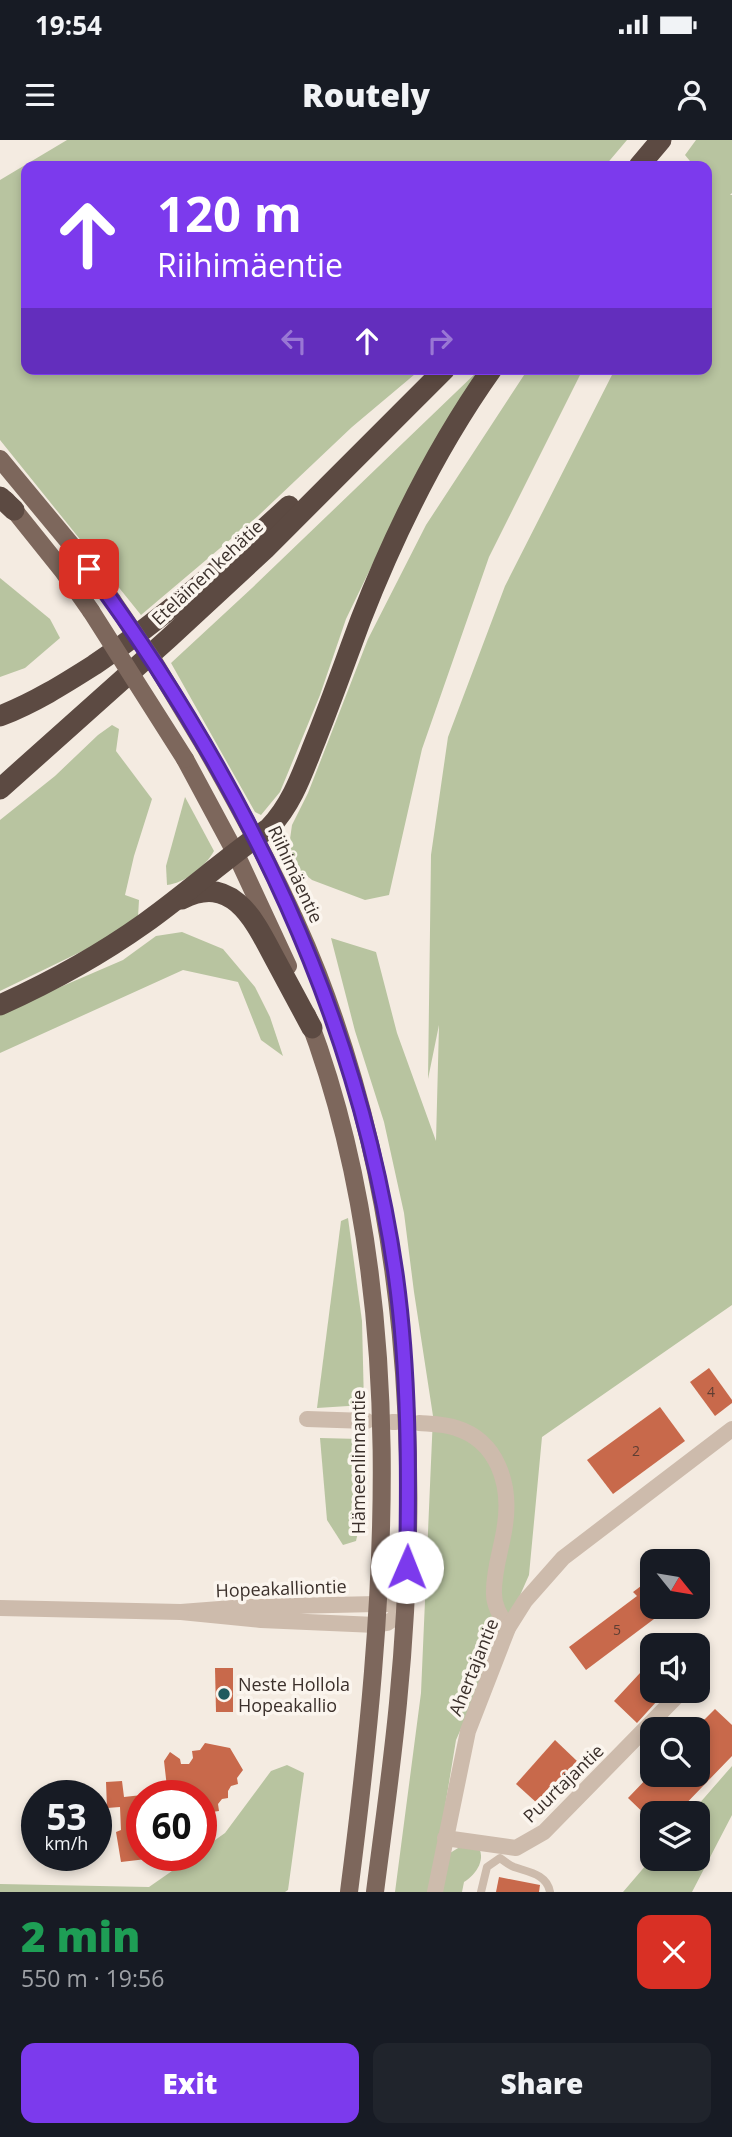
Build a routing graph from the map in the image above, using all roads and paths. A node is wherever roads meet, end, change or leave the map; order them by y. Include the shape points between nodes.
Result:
1 (661, 140) edge
2 (670, 140) edge
3 (643, 161) edge
4 (654, 161) edge
5 (440, 375) edge
6 (440, 375) edge
7 (488, 375) edge
8 (0, 460) edge
9 (5, 500) edge
10 (0, 716) edge
11 (0, 789) edge
12 (256, 837) junction
13 (235, 852) junction
14 (162, 910) junction
15 (0, 1005) edge
16 (312, 1028) junction
17 (307, 1419) dead end
18 (367, 1421) dead end
19 (419, 1423) dead end
20 (732, 1429) edge
21 (377, 1604) junction
22 (0, 1608) edge
23 (181, 1612) junction
24 (404, 1612) junction
25 (376, 1625) junction
26 (508, 1628) junction
27 (670, 1703) edge
28 (445, 1838) junction
29 (501, 1852) junction
30 (349, 1892) edge
31 (375, 1892) edge
32 (435, 1892) edge
33 (481, 1892) edge
34 (550, 1892) edge

1 - 3 highway
2 - 4 highway
5 - 10 highway via 159,619 46,694
6 - 11 highway, Eteläinen kehätie via 255,558
7 - 12 highway via 398,533 292,797 281,815
8 - 12 main road, Riihimäentie, bridge via 112,600 154,662
9 - 13 main road, bridge via 91,611 185,759
12 - 13 highway
12 - 24 main road, Riihimäentie via 317,973 374,1154 402,1329 408,1499
13 - 14 highway
13 - 16 main road via 274,932
14 - 15 highway via 110,947
14 - 16 highway via 197,892 211,891 243,907
16 - 21 main road, Hämeenlinnantie via 350,1156 376,1324 381,1480
17 - 18 street
19 - 26 street via 456,1428 473,1436 497,1461 506,1511 494,1597
20 - 26 street, Ahertajantie via 564,1558 525,1601
21 - 23 street, Hopeakalliontie
21 - 24 street, Hopeakalliontie
21 - 25 main road, Hämeenlinnantie
22 - 23 street, Hopeakalliontie
23 - 25 street, Hopeakalliontie
24 - 25 street, Hopeakalliontie
24 - 31 main road
25 - 30 main road, Hämeenlinnantie
26 - 28 street, Ahertajantie via 468,1731
27 - 29 street, Puurtajantie via 544,1832
28 - 29 street, Puurtajantie
28 - 32 street, Ahertajantie
29 - 33 lane via 487,1867
29 - 34 lane via 513,1867 534,1872

